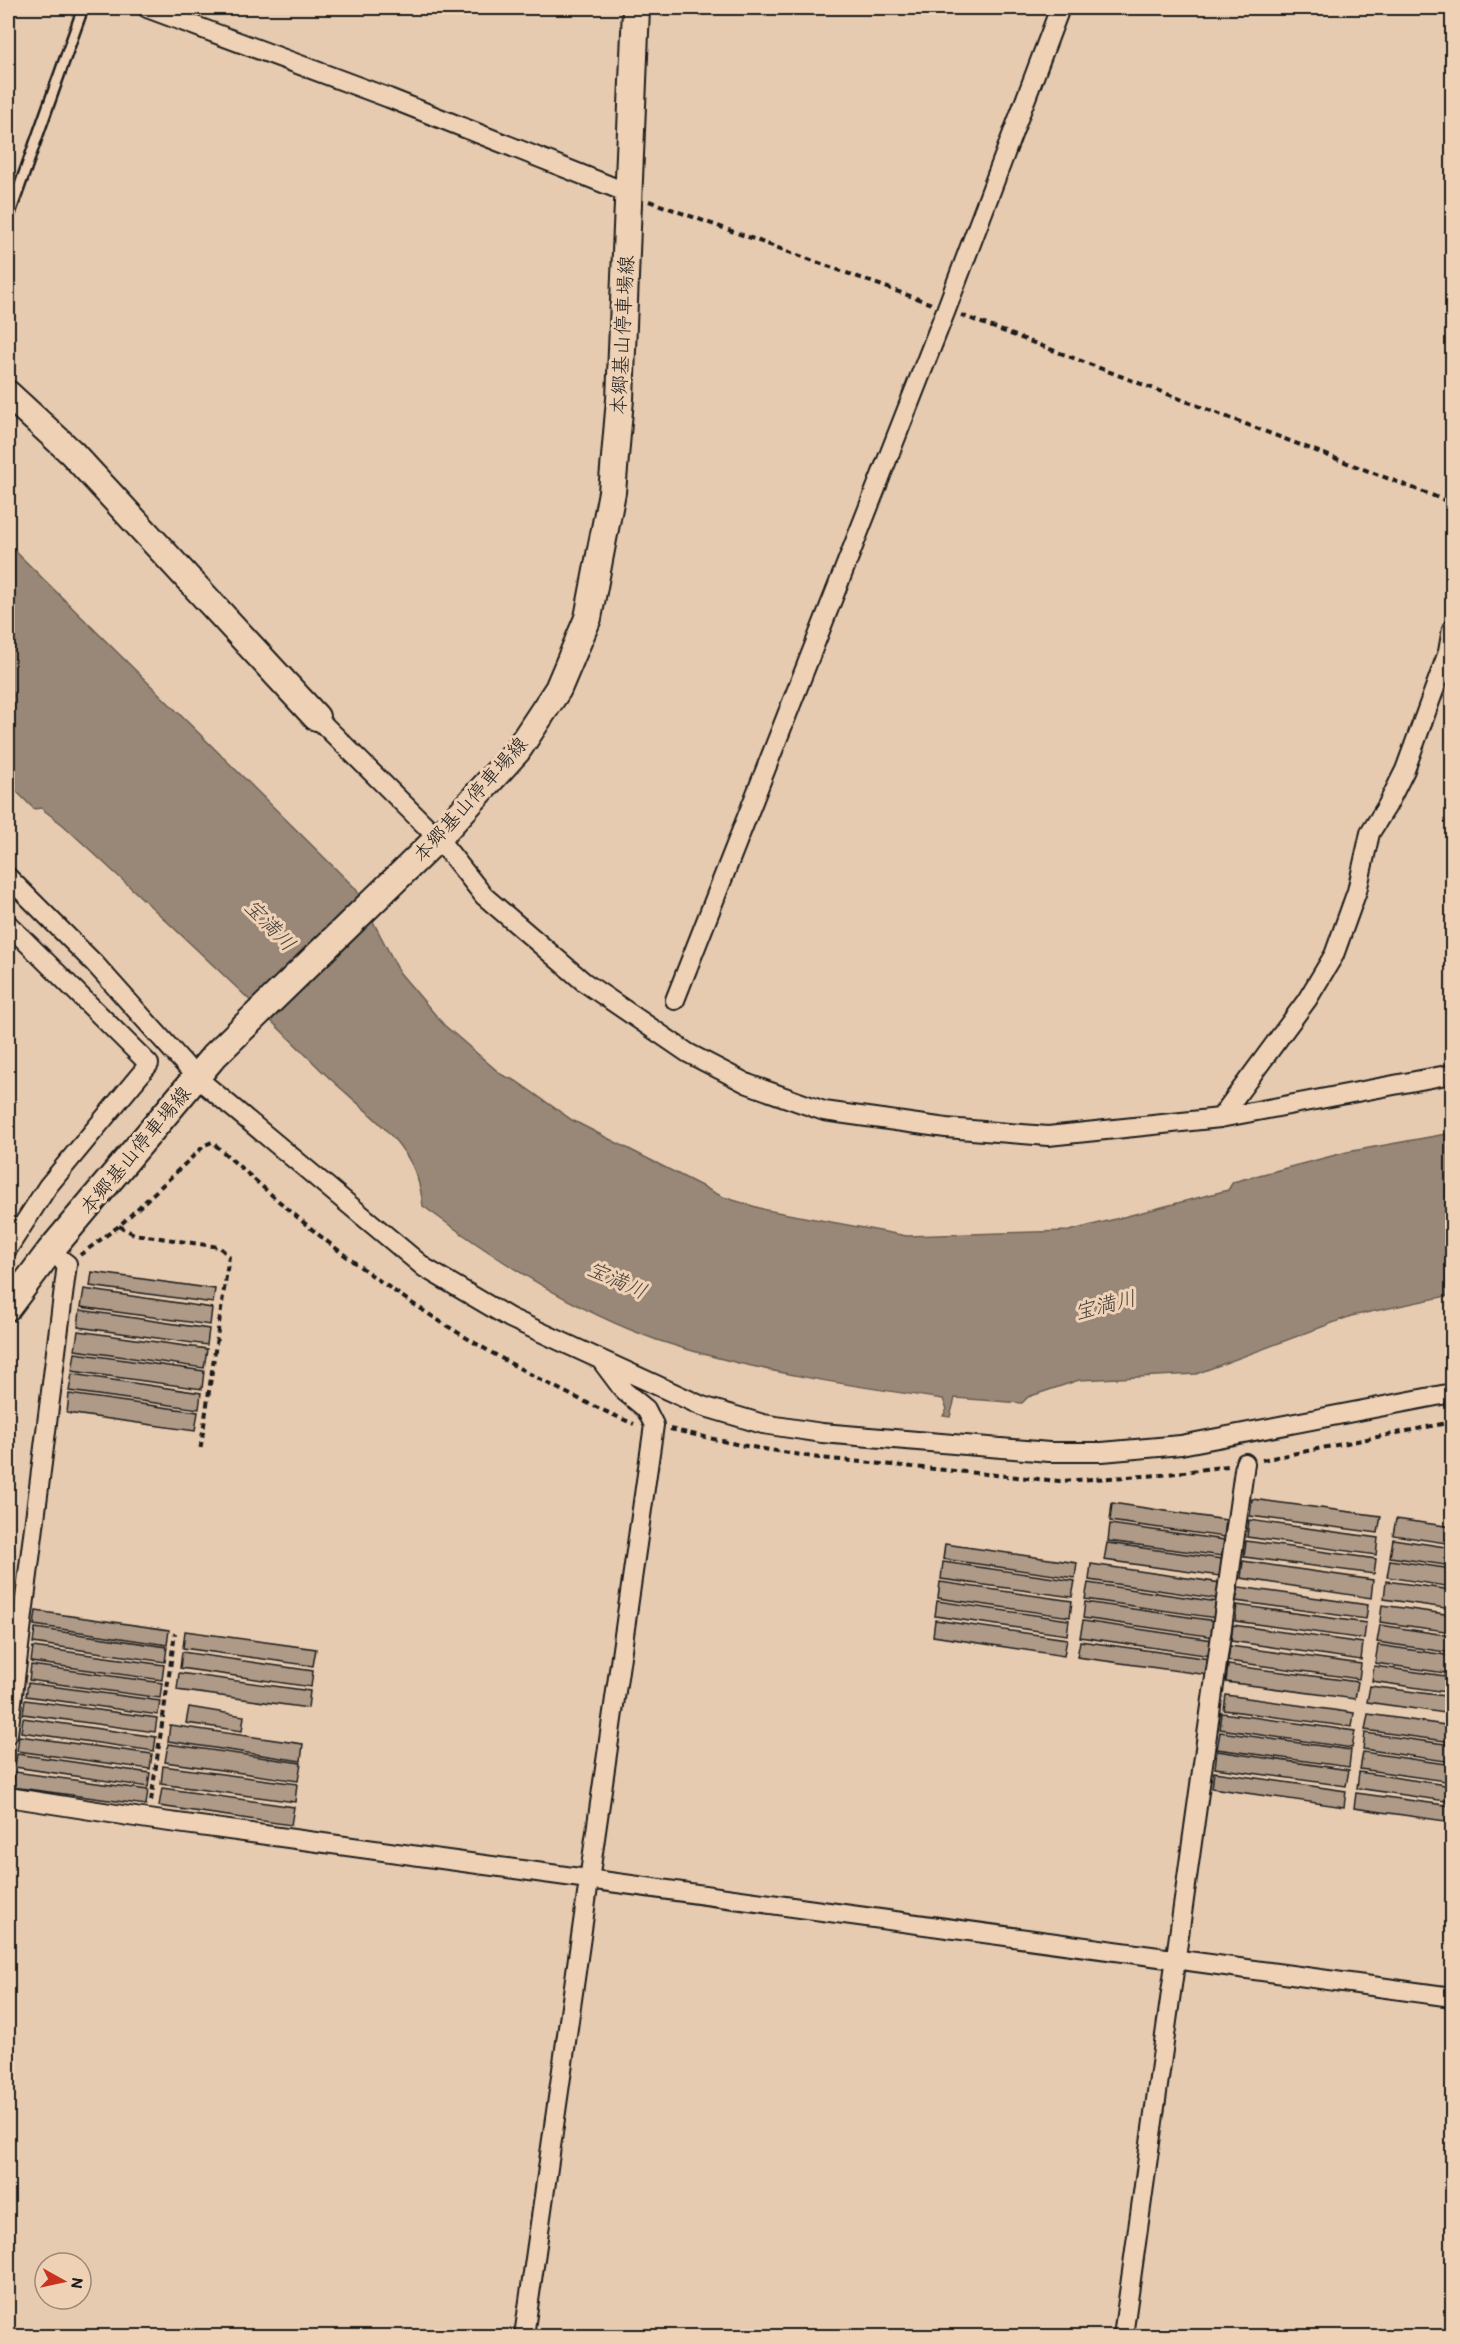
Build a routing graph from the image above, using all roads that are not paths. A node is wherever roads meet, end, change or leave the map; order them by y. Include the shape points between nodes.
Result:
1 (83, 8) edge
2 (147, 8) edge
3 (636, 8) edge
4 (1060, 8) edge
5 (628, 193) junction
6 (8, 219) edge
7 (8, 394) edge
8 (1452, 629) edge
9 (316, 717) joint
10 (434, 842) junction
11 (8, 877) edge
12 (8, 924) edge
13 (675, 1000) dead end
14 (1452, 1074) edge
15 (196, 1077) junction
16 (1220, 1118) junction
17 (8, 1248) edge
18 (59, 1258) junction
19 (8, 1307) edge
20 (600, 1359) junction
21 (1452, 1393) edge
22 (1245, 1463) road end
23 (8, 1734) edge
24 (8, 1797) edge
25 (591, 1878) junction
26 (1175, 1960) junction
27 (1452, 1997) edge
28 (524, 2337) edge
29 (1123, 2337) edge

1 - 6 lane
2 - 5 street
3 - 5 main road, 本郷基山停車場線
4 - 13 street
5 - 10 main road, 本郷基山停車場線 via 620,399 612,492 588,618 558,689 517,751
7 - 9 main road via 72,453
8 - 16 street via 1448,652 1405,770 1370,833 1357,891 1334,955 1307,1000
9 - 10 street
10 - 15 main road, 本郷基山停車場線
10 - 16 street via 484,896 584,982 670,1042 759,1088 824,1111 946,1128 1048,1136
11 - 15 street via 95,964
12 - 17 street via 149,1064 48,1186
14 - 16 street
15 - 18 main road, 本郷基山停車場線
15 - 20 street via 425,1268 510,1318
18 - 19 main road, 本郷基山停車場線
18 - 23 street
20 - 21 street via 702,1406 763,1424 822,1433 1049,1452 1181,1445
20 - 25 street via 624,1391 646,1409 654,1425
22 - 26 street
24 - 25 street via 148,1820
25 - 26 street
25 - 28 street
26 - 27 street
26 - 29 street

